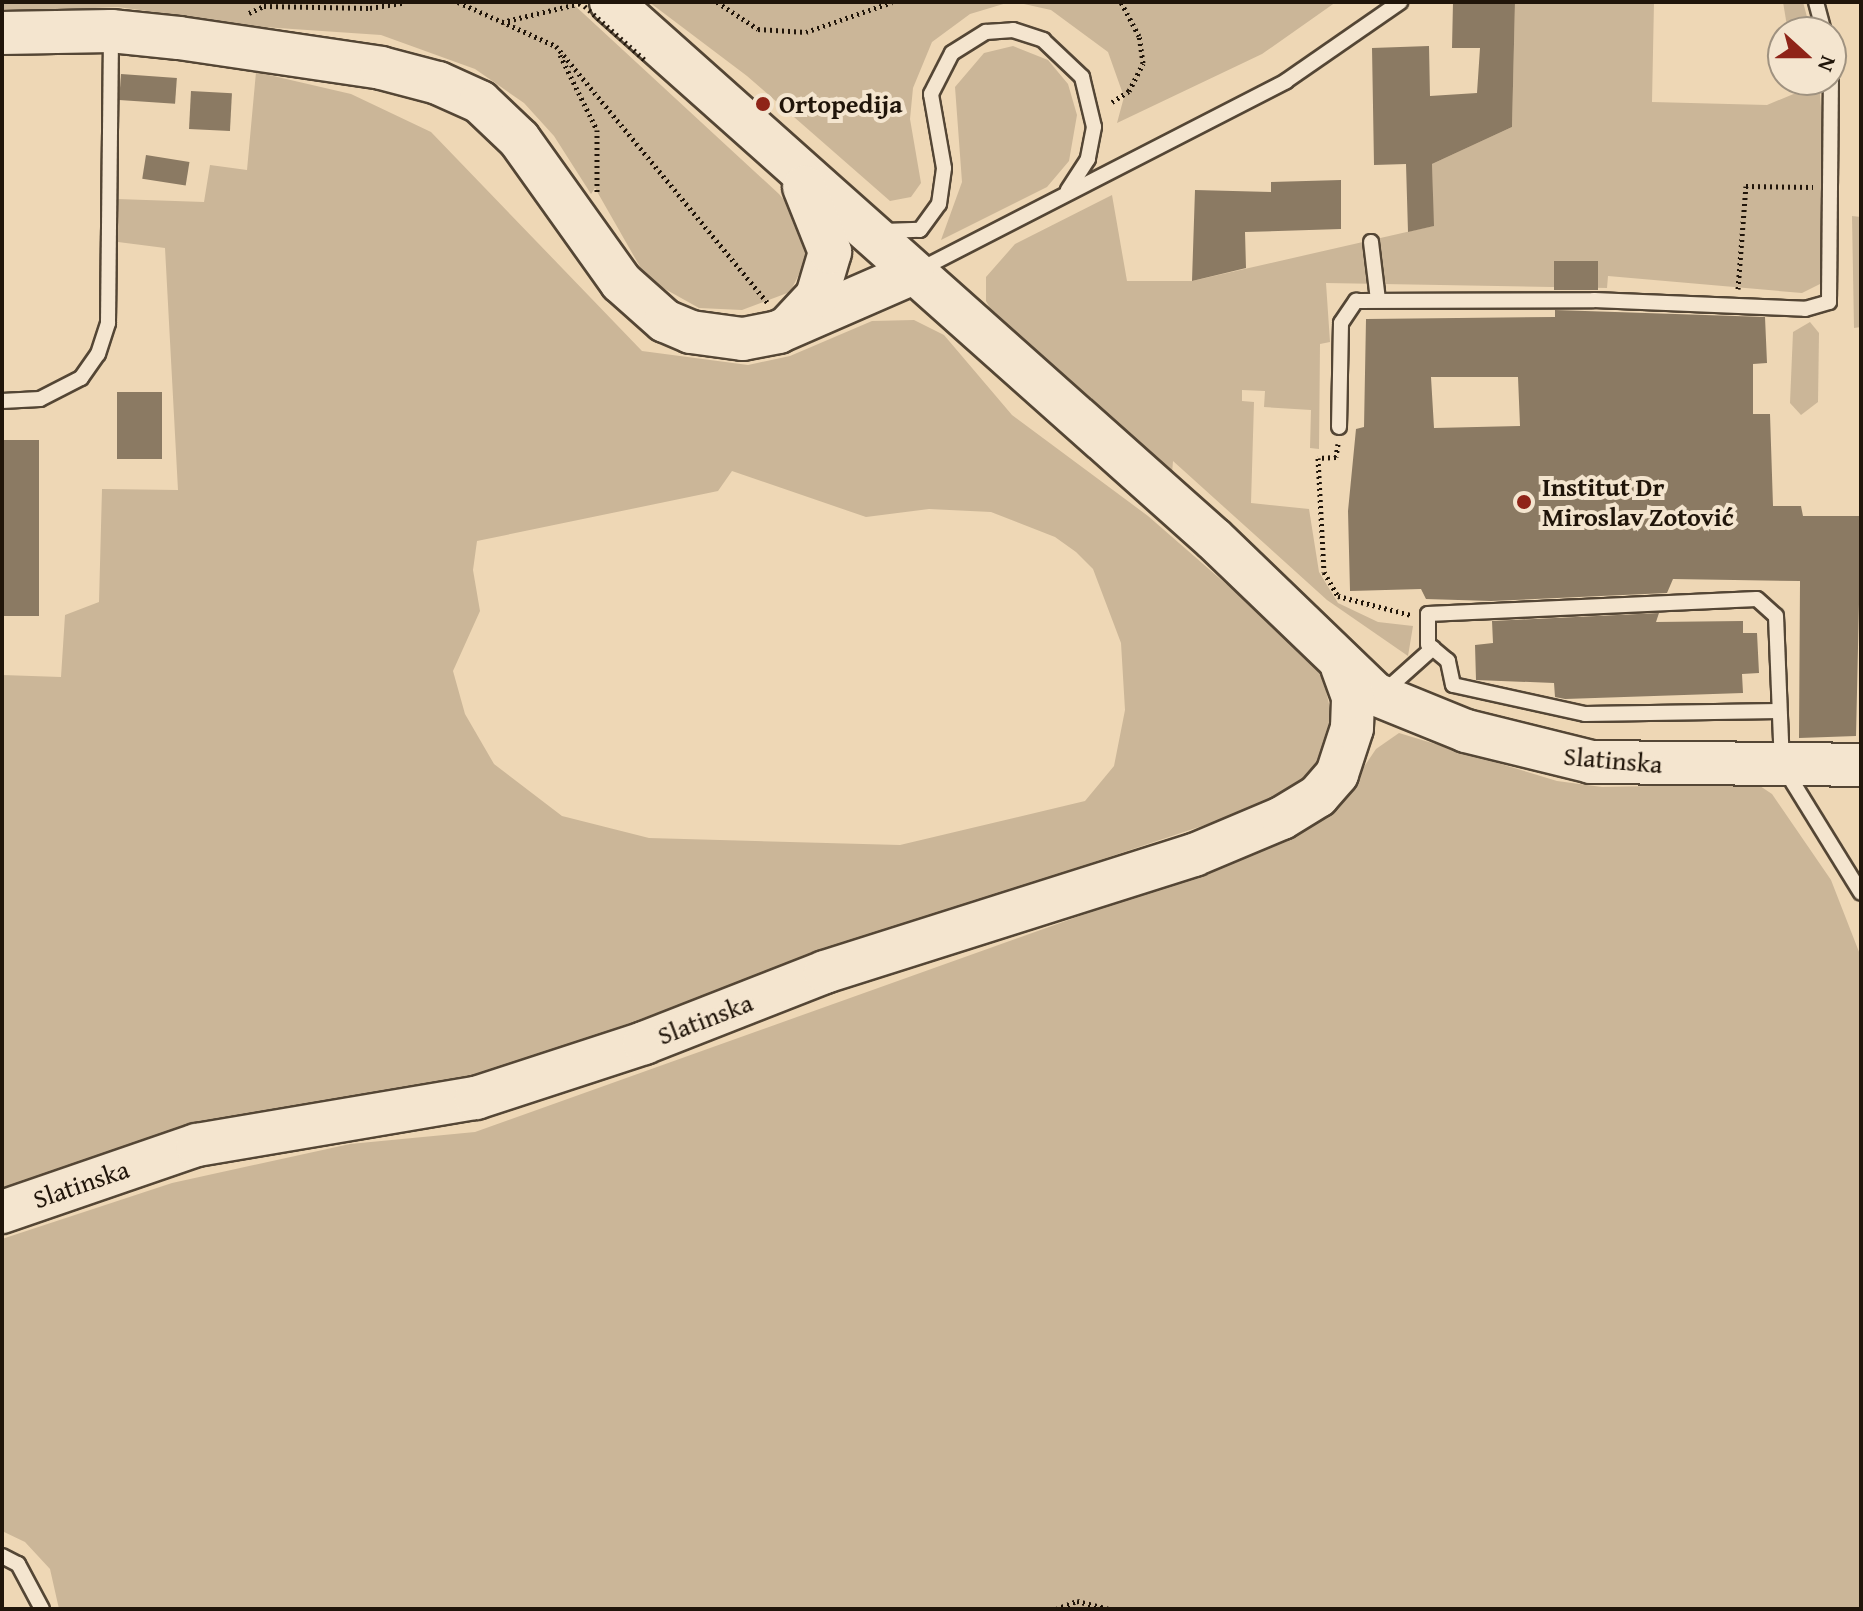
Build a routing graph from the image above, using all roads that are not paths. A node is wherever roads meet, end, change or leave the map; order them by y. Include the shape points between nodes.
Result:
1 (611, 2) edge
2 (1400, 2) edge
3 (111, 31) junction
4 (2, 33) edge
5 (1832, 96) edge
6 (775, 152) junction
7 (1068, 190) junction
8 (835, 204) junction
9 (1371, 242) dead end
10 (913, 273) junction
11 (1378, 300) junction
12 (778, 318) junction
13 (2, 401) edge
14 (1339, 427) road end
15 (1433, 648) junction
16 (1342, 667) junction
17 (1375, 694) junction
18 (1779, 711) junction
19 (1352, 728) junction
20 (1782, 765) junction
21 (1861, 765) edge
22 (1861, 893) edge
23 (2, 1212) edge
24 (2, 1556) edge
25 (42, 1609) edge

1 - 6 street via 654,55
2 - 7 lane via 1286,81
3 - 4 street
3 - 12 street via 381,68 438,83 480,102 519,139 621,282 665,321 719,338
3 - 13 lane via 108,323 98,354 81,378 40,399
5 - 11 lane via 1829,302 1805,309
6 - 8 street
6 - 12 street via 819,212 830,252 817,296
7 - 8 lane via 1092,144 1087,88 1073,63 1043,40 999,31 967,40 939,70 931,94 943,188 929,221 910,234 893,233
7 - 10 lane
8 - 10 street
9 - 11 lane
10 - 12 street
10 - 16 street via 1214,539
11 - 14 lane via 1356,301 1341,323
15 - 17 lane via 1399,684
15 - 18 lane via 1448,661 1453,685 1585,714
15 - 18 lane via 1428,617 1757,599 1776,616
16 - 17 street, Slatinska
16 - 19 street, Slatinska via 1353,697
17 - 19 street, Slatinska
17 - 20 street, Slatinska via 1466,731 1591,762
18 - 20 lane
19 - 23 street, Slatinska via 1337,774 1318,796 1194,855 825,972 644,1043 476,1098 197,1145
20 - 21 street, Slatinska
20 - 22 lane
24 - 25 lane via 18,1564

